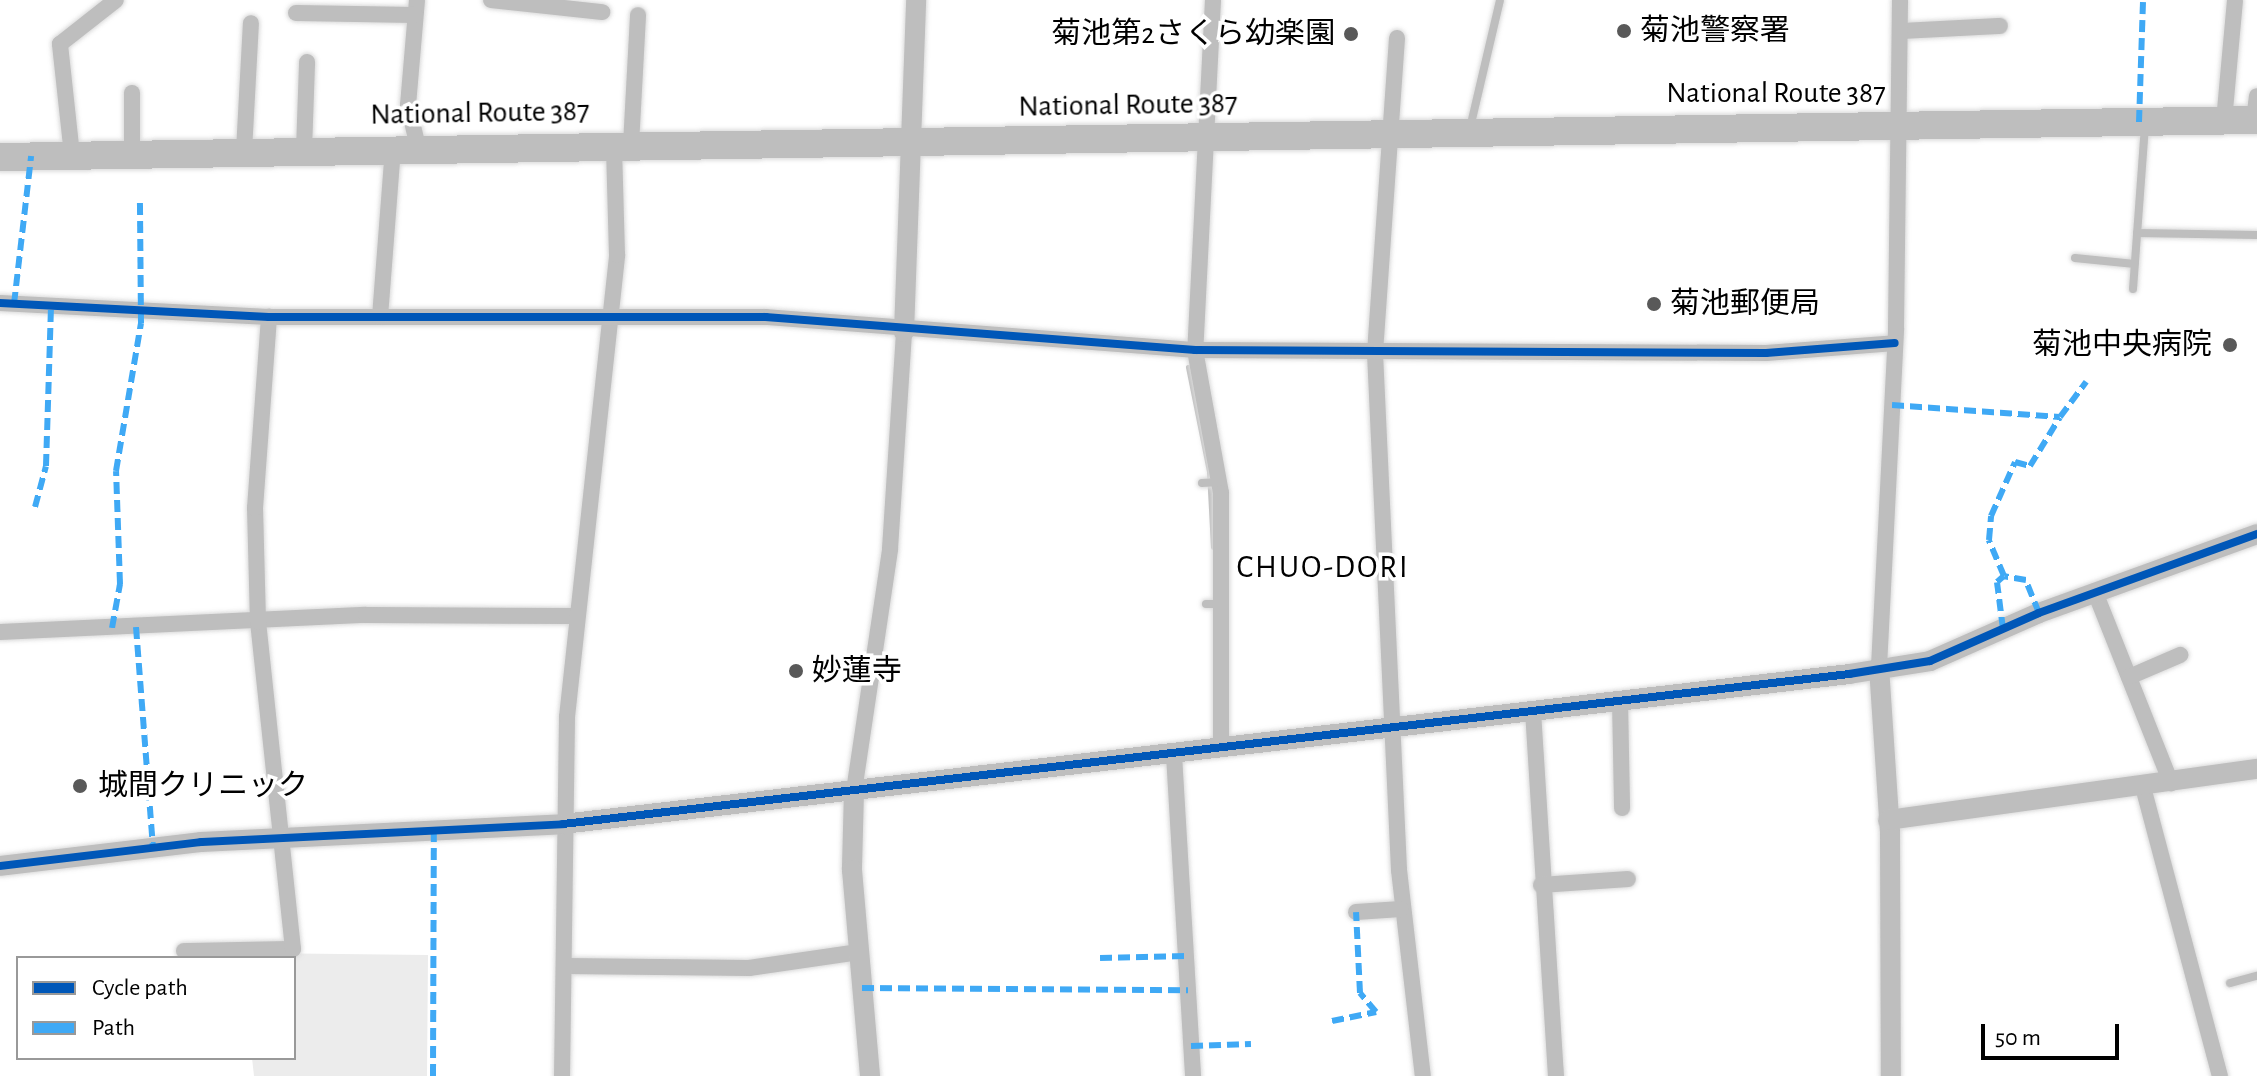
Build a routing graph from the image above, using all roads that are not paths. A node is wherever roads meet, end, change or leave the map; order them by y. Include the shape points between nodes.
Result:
1 (116, 0) edge
2 (491, 0) edge
3 (916, 0) edge
4 (1213, 0) edge
5 (1500, 0) edge
6 (1900, 0) edge
7 (2235, 0) edge
8 (416, 8) edge
9 (602, 12) dead end
10 (296, 13) dead end
11 (638, 15) dead end
12 (251, 23) dead end
13 (2000, 26) dead end
14 (1900, 31) junction
15 (1397, 38) dead end
16 (307, 62) dead end
17 (132, 93) dead end
18 (2256, 112) edge
19 (2224, 121) junction
20 (2145, 122) junction
21 (1901, 126) junction
22 (1469, 133) junction
23 (1386, 136) junction
24 (1205, 138) junction
25 (913, 141) junction
26 (622, 145) junction
27 (405, 147) junction
28 (304, 150) junction
29 (244, 151) junction
30 (132, 154) junction
31 (72, 155) junction
32 (0, 157) edge
33 (2137, 233) junction
34 (2257, 235) edge
35 (2075, 258) dead end
36 (2135, 264) junction
37 (2133, 289) dead end
38 (0, 303) edge
39 (269, 317) junction
40 (380, 317) junction
41 (611, 321) junction
42 (904, 332) junction
43 (1895, 343) junction
44 (1195, 350) junction
45 (1375, 353) junction
46 (1220, 482) junction
47 (1202, 483) dead end
48 (2257, 534) edge
49 (2095, 592) junction
50 (574, 616) junction
51 (258, 622) junction
52 (0, 632) edge
53 (2180, 655) dead end
54 (1879, 667) junction
55 (2129, 677) junction
56 (1620, 700) junction
57 (1533, 711) junction
58 (1395, 728) junction
59 (1221, 747) junction
60 (1174, 755) junction
61 (2257, 769) edge
62 (2171, 783) junction
63 (2143, 787) junction
64 (854, 791) junction
65 (1622, 808) dead end
66 (1888, 820) junction
67 (563, 824) junction
68 (284, 836) junction
69 (0, 866) edge
70 (1628, 879) dead end
71 (1541, 885) junction
72 (1356, 912) dead end
73 (1401, 912) junction
74 (184, 951) dead end
75 (859, 952) junction
76 (565, 966) junction
77 (2257, 976) edge
78 (2230, 983) dead end
79 (562, 1076) edge
80 (870, 1076) edge
81 (1193, 1076) edge
82 (1423, 1076) edge
83 (1556, 1076) edge
84 (1891, 1076) edge
85 (2220, 1076) edge

1 - 31 street via 60,44
2 - 9 street
3 - 25 street
4 - 24 street
5 - 22 lane
6 - 14 street
7 - 19 street
8 - 10 street
8 - 27 street
11 - 26 street
12 - 29 street
13 - 14 street
14 - 21 street
15 - 23 street
16 - 28 street
17 - 30 street
18 - 19 highway, National Route 387
19 - 20 highway, National Route 387
20 - 21 highway, National Route 387
20 - 33 lane
21 - 22 highway, National Route 387
21 - 43 street
22 - 23 highway, National Route 387
23 - 24 highway, National Route 387
23 - 45 street
24 - 25 highway, National Route 387
24 - 44 street
25 - 26 highway, National Route 387
25 - 42 street
26 - 27 highway, National Route 387
26 - 41 street
27 - 28 highway, National Route 387
27 - 40 street
28 - 29 highway, National Route 387
29 - 30 highway, National Route 387
30 - 31 highway, National Route 387
31 - 32 highway, National Route 387
33 - 34 lane
33 - 36 lane
35 - 36 lane
36 - 37 lane
38 - 39 street
39 - 40 street
39 - 51 street via 255,508
40 - 41 street
41 - 42 street via 766,317
41 - 50 street
42 - 44 street
42 - 64 street via 889,563
43 - 45 street via 1766,353
43 - 54 street
44 - 45 street
44 - 46 street
45 - 58 street
46 - 47 lane
46 - 59 street via 1214,604
48 - 49 street
49 - 54 street via 1930,661
49 - 55 street
50 - 51 street
50 - 67 street
51 - 52 street
51 - 68 street
53 - 55 street
54 - 56 street
54 - 66 street
55 - 62 street
56 - 57 street
56 - 65 street
57 - 58 street
57 - 71 street
58 - 59 street
58 - 73 street
59 - 60 street
60 - 64 street
60 - 81 street
61 - 62 street
62 - 63 street
63 - 66 street
63 - 85 street
64 - 67 street
64 - 75 street
66 - 84 street
67 - 68 street
67 - 76 street
68 - 69 street
68 - 74 street via 293,949
70 - 71 street
71 - 83 street via 1554,977
72 - 73 street
73 - 82 street
75 - 76 street via 749,968
75 - 80 street
76 - 79 street
77 - 78 lane

